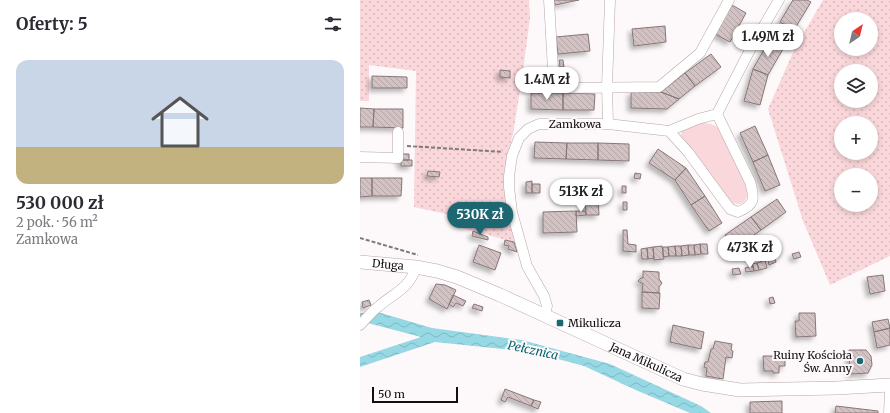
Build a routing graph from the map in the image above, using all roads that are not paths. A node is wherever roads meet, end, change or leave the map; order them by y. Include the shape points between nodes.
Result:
1 (549, 0) edge
2 (610, 0) edge
3 (729, 0) edge
4 (779, 0) edge
5 (607, 87) junction
6 (717, 114) junction
7 (608, 124) junction
8 (669, 131) junction
9 (398, 132) dead end
10 (360, 158) edge
11 (360, 262) edge
12 (419, 262) junction
13 (544, 316) junction
14 (360, 325) edge
15 (890, 385) edge
16 (890, 392) edge
17 (889, 413) edge

1 - 5 street via 553,70 564,88
2 - 5 street, Zamkowa
3 - 5 street via 700,54 659,86
4 - 6 street
5 - 7 street, Zamkowa
6 - 8 street, Zamkowa
6 - 8 street via 754,193 753,201 747,208 738,212 730,209 724,202 688,152
7 - 8 street, Zamkowa
7 - 13 street, Zamkowa via 540,124 528,129 519,138 514,152 509,176 512,212 527,266 544,296 547,306
9 - 10 street via 398,158
11 - 12 street, Długa
12 - 13 street, Jana Mikulicza
12 - 14 street via 413,277 404,288 378,307
13 - 15 street, Jana Mikulicza via 683,379 702,384 740,390
16 - 17 street

